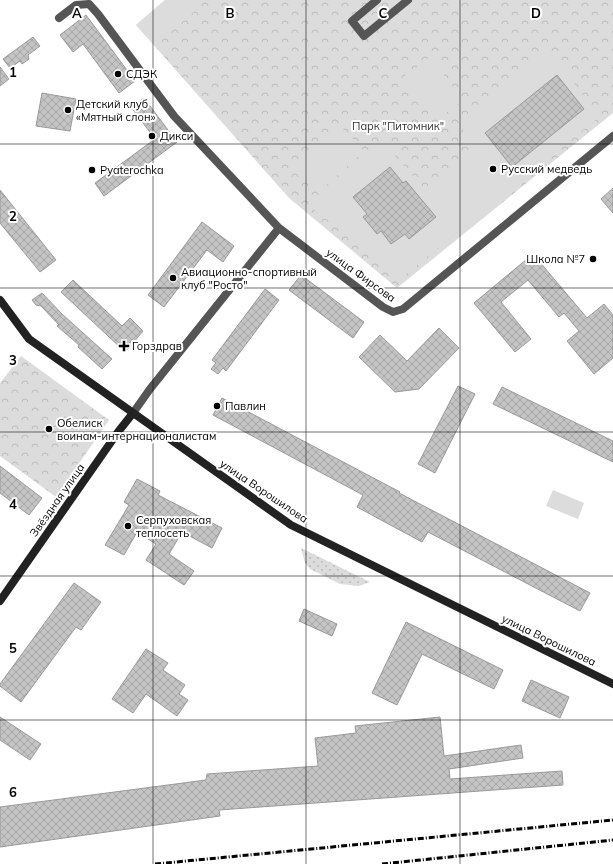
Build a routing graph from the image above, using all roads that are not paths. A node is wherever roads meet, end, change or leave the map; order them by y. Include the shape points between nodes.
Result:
1 (377, 0) edge
2 (408, 0) edge
3 (59, 18) dead end
4 (613, 136) edge
5 (279, 228) junction
6 (0, 300) edge
7 (133, 413) junction
8 (0, 601) edge
9 (613, 684) edge

1 - 2 street via 352,21 364,36
3 - 5 street via 76,5 89,4 174,116
4 - 5 street, улица Фирсова via 403,309 393,312
5 - 7 street
6 - 7 main road, улица Ворошилова via 29,339
7 - 8 main road, Звёздная улица
7 - 9 main road, улица Ворошилова via 292,525

